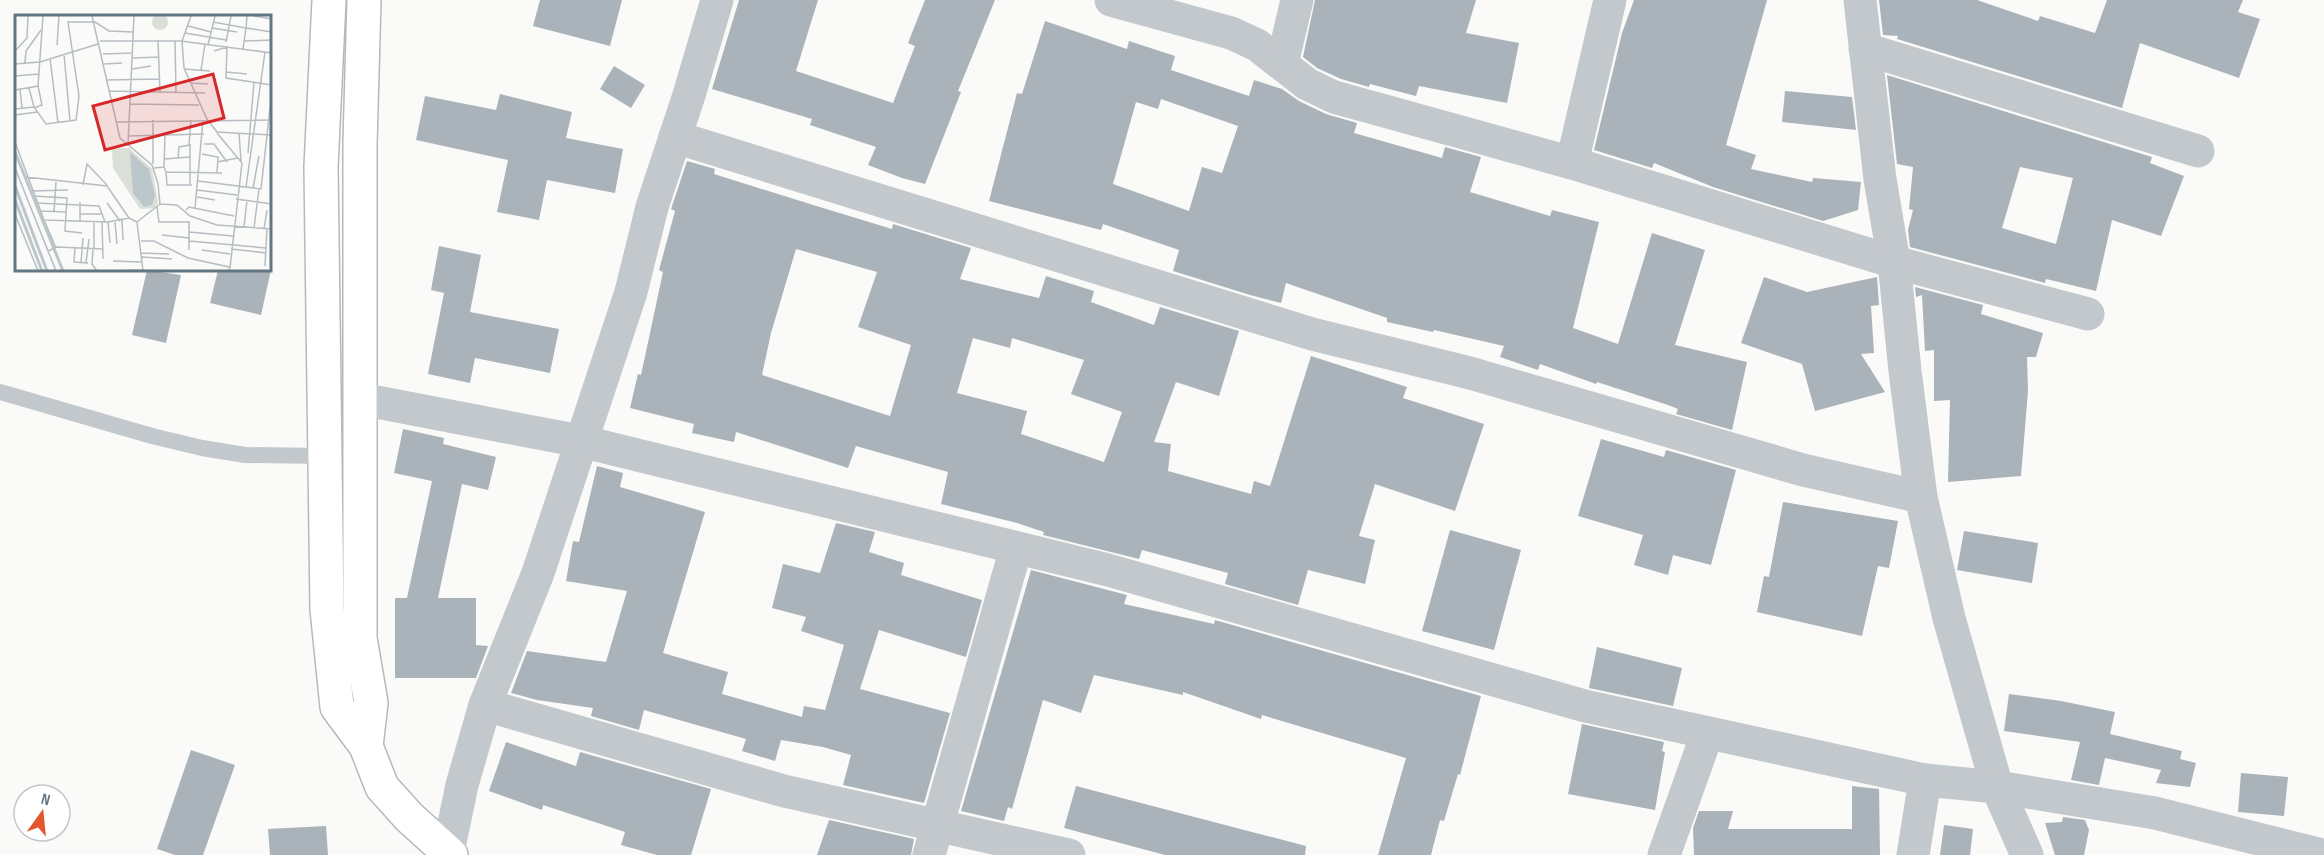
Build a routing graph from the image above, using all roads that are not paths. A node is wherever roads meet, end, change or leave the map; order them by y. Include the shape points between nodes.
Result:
1 (329, 0) edge
2 (364, 0) edge
3 (717, 0) edge
4 (1111, 0) edge
5 (1297, 0) edge
6 (1610, 0) edge
7 (1860, 0) edge
8 (1865, 49) junction
9 (1282, 64) junction
10 (675, 137) junction
11 (2198, 151) dead end
12 (1572, 163) junction
13 (1894, 262) junction
14 (2088, 314) dead end
15 (0, 392) edge
16 (361, 399) junction
17 (580, 441) junction
18 (324, 456) junction
19 (1921, 497) junction
20 (1016, 548) junction
21 (484, 705) junction
22 (1707, 734) junction
23 (366, 746) junction
24 (1925, 780) junction
25 (1997, 787) junction
26 (932, 840) edge
27 (449, 854) edge
28 (1069, 855) edge
29 (1664, 855) edge
30 (1913, 855) edge
31 (2026, 855) edge
32 (2322, 855) edge

1 - 18 main road via 321,167
2 - 16 main road
3 - 10 street
4 - 9 street via 1231,33 1257,45
5 - 9 street
6 - 12 street
7 - 8 street
8 - 11 street
8 - 13 street
9 - 12 street via 1307,84 1334,97
10 - 17 street via 652,207 631,292
10 - 19 street via 1312,334 1470,373 1803,470
12 - 13 street
13 - 14 street
13 - 19 street
15 - 18 lane via 202,448 246,455
16 - 17 street
16 - 23 main road via 360,638 371,703
17 - 20 street
17 - 21 street via 538,573
18 - 23 main road via 327,609 337,707
19 - 25 street via 1949,618
20 - 22 street via 1108,570 1585,706
20 - 26 street
21 - 26 street via 784,791
21 - 27 street via 462,785
22 - 24 street
22 - 29 street
23 - 27 main road via 382,787
24 - 25 street
24 - 30 street
25 - 31 street
25 - 32 street via 2154,813
26 - 28 street

